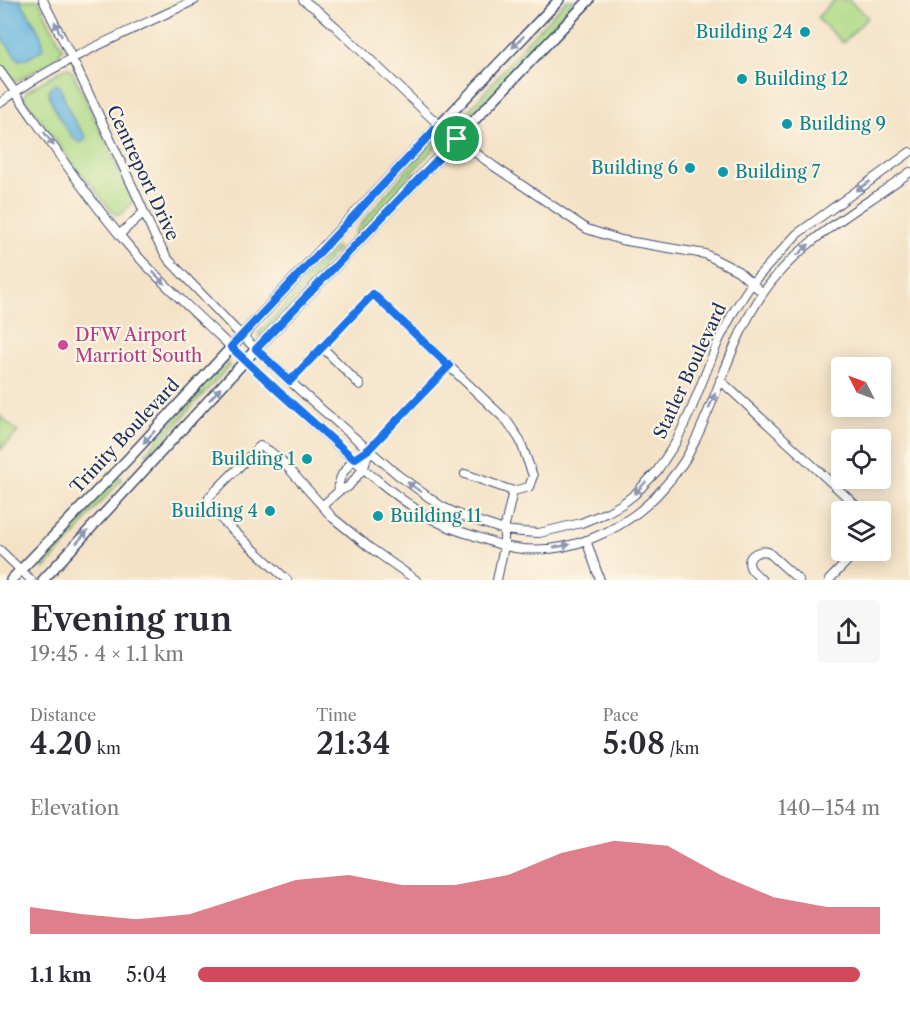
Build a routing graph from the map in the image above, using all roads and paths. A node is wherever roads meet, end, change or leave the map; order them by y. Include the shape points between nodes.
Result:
1 (43, 0) edge
2 (195, 0) edge
3 (303, 0) edge
4 (559, 0) edge
5 (589, 0) edge
6 (72, 58) junction
7 (0, 71) edge
8 (15, 92) junction
9 (0, 103) edge
10 (439, 125) junction
11 (457, 139) junction
12 (910, 152) edge
13 (910, 172) edge
14 (837, 204) junction
15 (144, 212) junction
16 (846, 216) junction
17 (339, 231) junction
18 (120, 234) junction
19 (354, 245) junction
20 (752, 283) junction
21 (763, 293) junction
22 (242, 336) junction
23 (231, 347) junction
24 (322, 347) junction
25 (256, 349) junction
26 (245, 361) junction
27 (449, 366) junction
28 (720, 380) junction
29 (290, 381) junction
30 (360, 385) dead end
31 (676, 442) junction
32 (369, 449) junction
33 (690, 451) junction
34 (354, 459) junction
35 (364, 468) junction
36 (465, 474) dead end
37 (339, 491) junction
38 (513, 491) junction
39 (851, 501) edge
40 (322, 506) junction
41 (504, 530) junction
42 (586, 540) junction
43 (504, 546) junction
44 (0, 550) edge
45 (847, 561) edge
46 (21, 570) junction
47 (11, 580) edge
48 (32, 580) edge
49 (43, 580) edge
50 (287, 580) edge
51 (417, 580) edge
52 (497, 580) edge
53 (600, 580) edge
54 (762, 580) edge
55 (799, 580) edge
56 (829, 580) edge

6 -> 1 street, Centreport Drive
2 - 6 street
3 - 10 street
4 -> 10 main road, Trinity Boulevard
5 - 11 main road, Trinity Boulevard
6 - 8 street
6 - 15 street, Centreport Drive
7 - 8 street
8 - 9 street
8 -> 18 street
10 - 11 main road
10 - 17 main road, Trinity Boulevard
11 - 19 main road, Trinity Boulevard
11 - 20 street via 587,229 621,240 705,254
12 -> 14 street, Statler Boulevard
13 - 16 street, Statler Boulevard
14 - 16 street
14 - 20 street, Statler Boulevard via 797,234
15 - 18 street
15 - 22 street, Centreport Drive via 168,259
21 -> 16 street, Statler Boulevard via 808,245
17 - 19 main road
17 - 22 main road, Trinity Boulevard
18 -> 23 street via 156,275
19 - 25 main road, Trinity Boulevard
20 - 21 street
20 - 31 street, Statler Boulevard via 718,342
21 - 28 street, Statler Boulevard
22 - 23 main road, Trinity Boulevard
22 - 25 street, Centreport Drive
23 - 26 street
23 -> 46 main road, Trinity Boulevard
24 - 27 street via 373,294
24 - 29 street
24 - 30 street
25 - 26 main road, Trinity Boulevard
25 - 29 street, Centreport Drive
26 - 34 street
49 -> 26 main road, Trinity Boulevard
27 - 32 street
27 - 38 street via 507,421 520,440 533,476 529,487
33 -> 28 street, Statler Boulevard
28 - 39 street
29 - 32 street, Centreport Drive
31 - 33 street
31 -> 41 street, Statler Boulevard via 657,471 635,494 608,512 538,533
32 - 34 street
32 - 35 street
41 -> 32 street, Centreport Drive via 441,506
33 - 42 street, Statler Boulevard via 647,504 622,523
34 - 35 street
34 - 37 street via 339,482
35 - 37 street via 348,487
35 - 43 street via 432,519
36 - 38 street
37 - 40 street
38 - 41 street
40 - 50 street via 282,461 260,446 207,501
40 - 51 street via 369,548
41 - 43 street
43 -> 42 street, Statler Boulevard via 561,548
42 - 53 street
43 - 52 street
44 - 46 street
45 - 56 street
46 - 47 main road, Trinity Boulevard
46 - 48 street
54 - 55 street via 749,561 763,550

